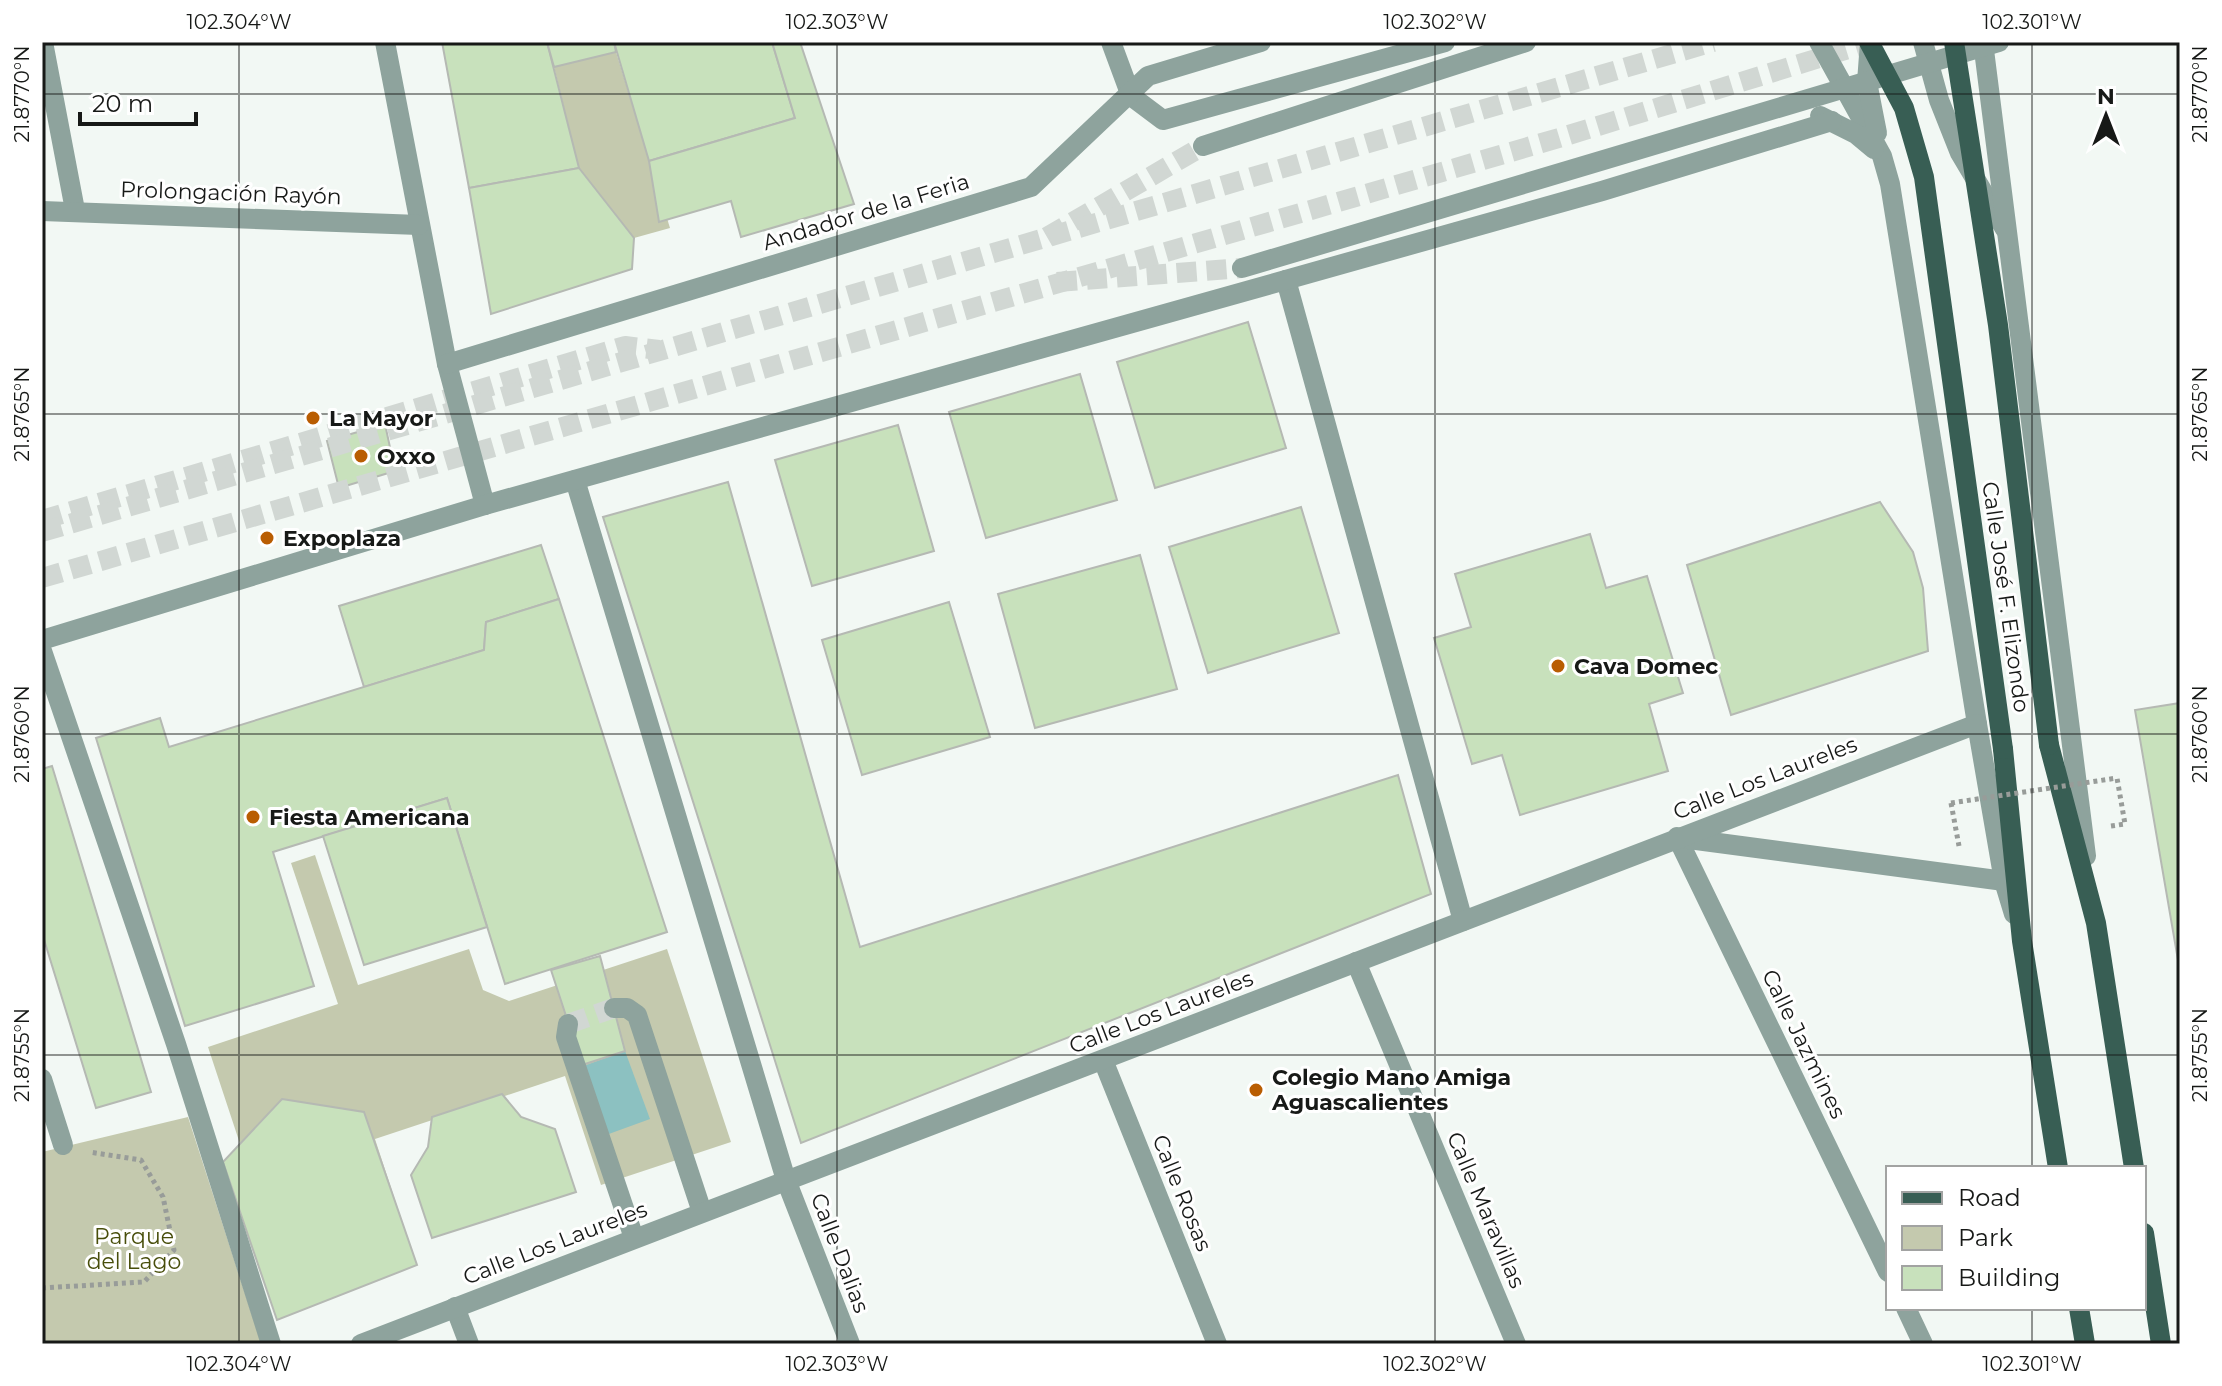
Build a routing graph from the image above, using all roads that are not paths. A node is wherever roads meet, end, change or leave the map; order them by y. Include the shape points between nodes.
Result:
1 (43, 42) edge
2 (385, 42) edge
3 (1111, 42) edge
4 (1261, 42) edge
5 (1445, 42) edge
6 (1526, 42) edge
7 (1819, 42) edge
8 (1870, 42) edge
9 (1923, 42) edge
10 (1954, 42) edge
11 (1989, 44) edge
12 (1929, 64) junction
13 (1867, 82) junction
14 (1844, 88) junction
15 (1131, 96) junction
16 (1786, 106) junction
17 (1832, 121) junction
18 (1203, 146) tunnel mouth
19 (1882, 156) junction
20 (75, 210) junction
21 (42, 211) edge
22 (419, 225) junction
23 (2009, 236) junction
24 (1242, 268) tunnel mouth
25 (1286, 280) junction
26 (447, 364) junction
27 (575, 480) junction
28 (485, 505) junction
29 (42, 640) edge
30 (42, 651) edge
31 (1977, 724) junction
32 (1677, 837) junction
33 (2004, 881) junction
34 (1463, 921) junction
35 (2096, 923) junction
36 (2022, 941) junction
37 (1356, 962) junction
38 (614, 1008) dead end
39 (568, 1024) dead end
40 (1103, 1060) junction
41 (42, 1079) edge
42 (63, 1145) road end
43 (2058, 1166) edge
44 (2134, 1166) edge
45 (786, 1180) junction
46 (702, 1212) junction
47 (634, 1238) junction
48 (2146, 1246) edge
49 (1886, 1268) edge
50 (455, 1307) junction
51 (1907, 1310) edge
52 (2079, 1310) edge
53 (271, 1344) edge
54 (361, 1344) edge
55 (469, 1344) edge
56 (850, 1344) edge
57 (1217, 1344) edge
58 (1516, 1344) edge
59 (1923, 1344) edge
60 (2085, 1344) edge
61 (2161, 1344) edge

1 - 20 street
2 - 22 street
3 - 15 street
4 - 15 street, Andador de la Feria via 1148,76
5 - 15 street via 1163,120
6 - 18 street
7 - 14 street
8 - 13 street
8 - 36 main road, Calle José F. Elizondo, bridge via 1904,108 1924,177 2003,749
9 - 12 street
10 - 35 main road, Calle José F. Elizondo, bridge via 1998,325 2049,745
11 - 12 street
11 - 23 street
12 - 13 street
12 - 23 street via 1960,153
13 - 14 street
13 - 19 street
14 - 16 street
14 - 19 street
15 - 26 street, Andador de la Feria via 1031,187
16 - 17 street
16 - 24 street
17 - 19 street
17 - 25 street
19 - 31 street
20 - 21 street, Prolongación Rayón
20 - 22 street, Prolongación Rayón
22 - 26 street
23 - 35 street
25 - 27 street
25 - 34 street
26 - 28 street
27 - 28 street
27 - 45 street, Calle Dalias
28 - 29 street
30 - 53 street
31 - 32 street, Calle Los Laureles
31 - 33 street
32 - 33 street
32 - 34 street, Calle Los Laureles
32 - 49 street, Calle Jazmines
33 - 36 street
34 - 37 street, Calle Los Laureles
35 - 44 main road, Calle José F. Elizondo
36 - 43 main road, Calle José F. Elizondo
37 - 40 street, Calle Los Laureles
37 - 58 street, Calle Maravillas
38 - 46 street via 637,1015
39 - 47 street via 566,1037
40 - 45 street, Calle Los Laureles
40 - 57 street, Calle Rosas
41 - 42 street
45 - 46 street, Calle Los Laureles
45 - 56 street, Calle Dalias
46 - 47 street, Calle Los Laureles
47 - 50 street, Calle Los Laureles
48 - 61 main road
50 - 54 street, Calle Los Laureles
50 - 55 street
51 - 59 street
52 - 60 main road

